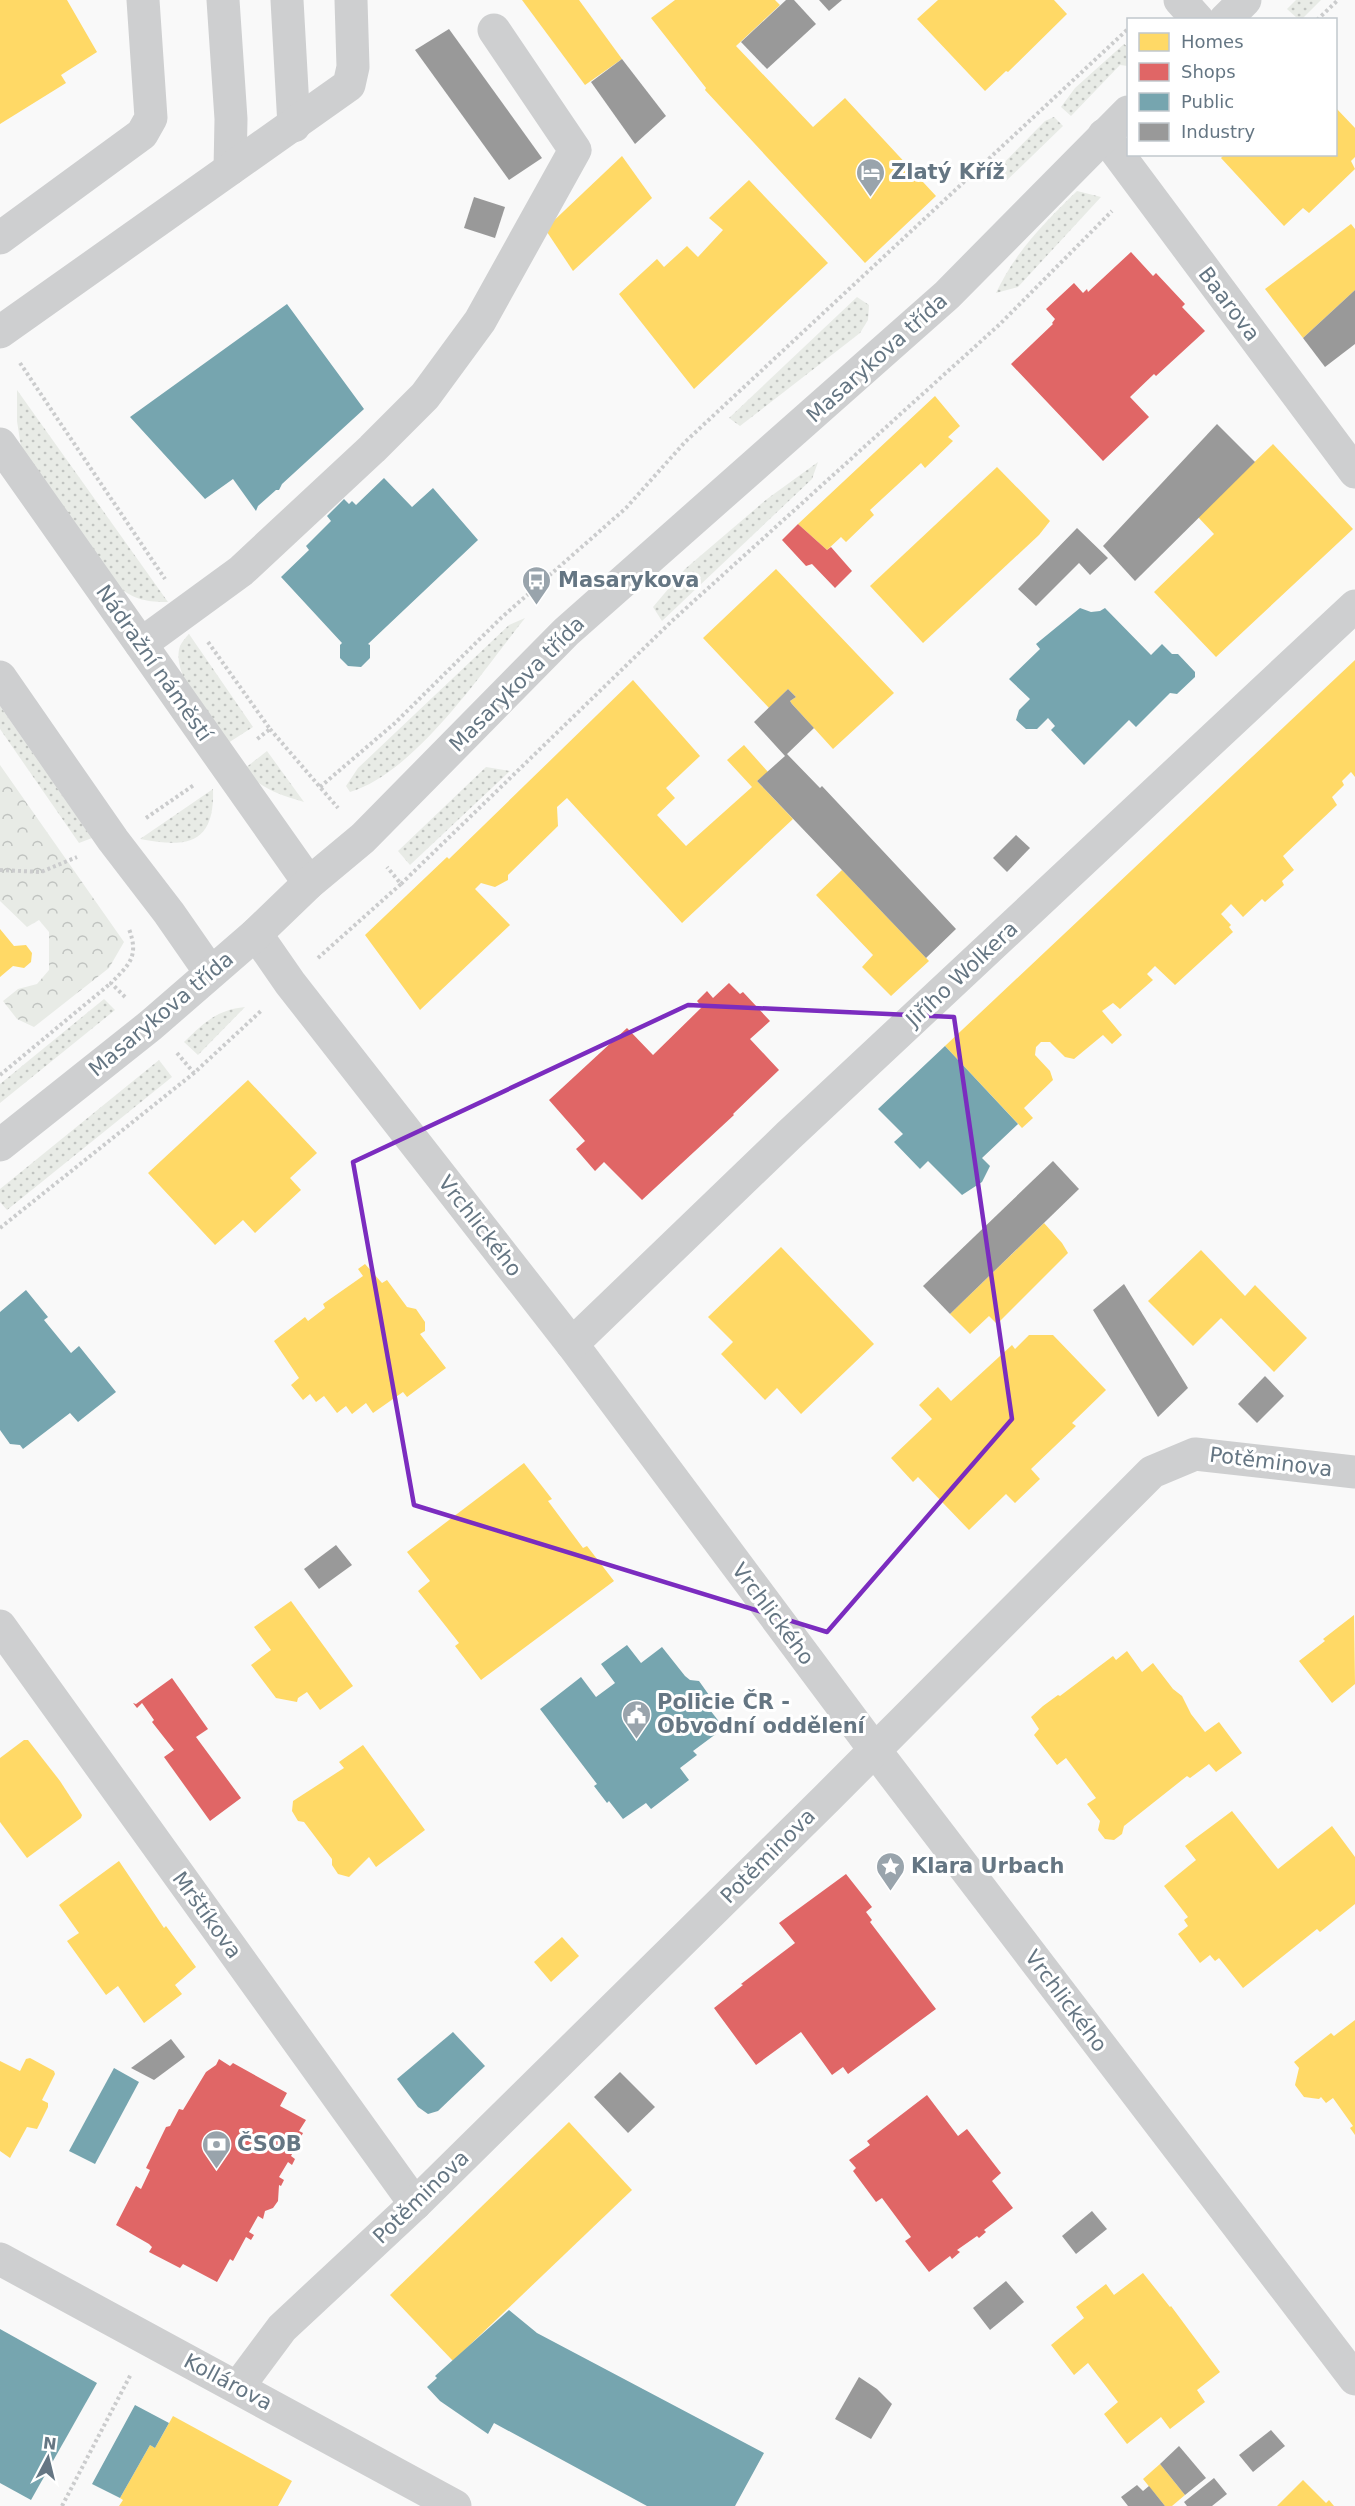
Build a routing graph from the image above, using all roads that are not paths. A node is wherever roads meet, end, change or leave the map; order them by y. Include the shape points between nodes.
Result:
1 (142, 0) edge
2 (223, 0) edge
3 (287, 0) edge
4 (351, 0) edge
5 (1180, 0) edge
6 (1245, 0) edge
7 (1196, 18) edge
8 (1227, 18) edge
9 (494, 30) dead end
10 (1127, 113) edge
11 (294, 126) junction
12 (1104, 135) junction
13 (230, 169) junction
14 (0, 238) edge
15 (0, 332) edge
16 (0, 444) edge
17 (1355, 472) edge
18 (1355, 606) edge
19 (141, 644) junction
20 (0, 677) edge
21 (309, 883) junction
22 (256, 934) junction
23 (210, 972) junction
24 (0, 1145) edge
25 (572, 1344) junction
26 (1355, 1472) edge
27 (0, 1626) edge
28 (874, 1749) junction
29 (415, 2204) junction
30 (0, 2259) edge
31 (1355, 2379) edge
32 (238, 2387) junction
33 (456, 2506) edge

1 - 14 street via 151,118 142,134
2 - 13 street via 231,119
3 - 11 street
4 - 11 street via 353,67 349,85
5 - 7 street
6 - 8 street
9 - 19 street via 575,150 480,321 425,396 372,449 241,571
10 - 12 street, Masarykova třída
11 - 13 street
12 - 17 street, Baarova
12 - 21 street, Masarykova třída via 947,295 566,632 363,838
13 - 15 street
16 - 19 street, Nádražní náměstí
18 - 25 street, Jiřího Wolkera via 788,1136
19 - 21 street, Nádražní náměstí
20 - 23 street
21 - 22 street, Masarykova třída
22 - 23 street, Masarykova třída
22 - 25 street, Vrchlického
23 - 24 street, Masarykova třída via 151,1025
25 - 28 street, Vrchlického
26 - 28 street, Potěminova via 1195,1454 1152,1472
27 - 29 street, Mrštíkova
28 - 29 street, Potěminova
28 - 31 street, Vrchlického
29 - 32 street, Potěminova via 282,2328
30 - 32 street, Kollárova
32 - 33 street, Kollárova

